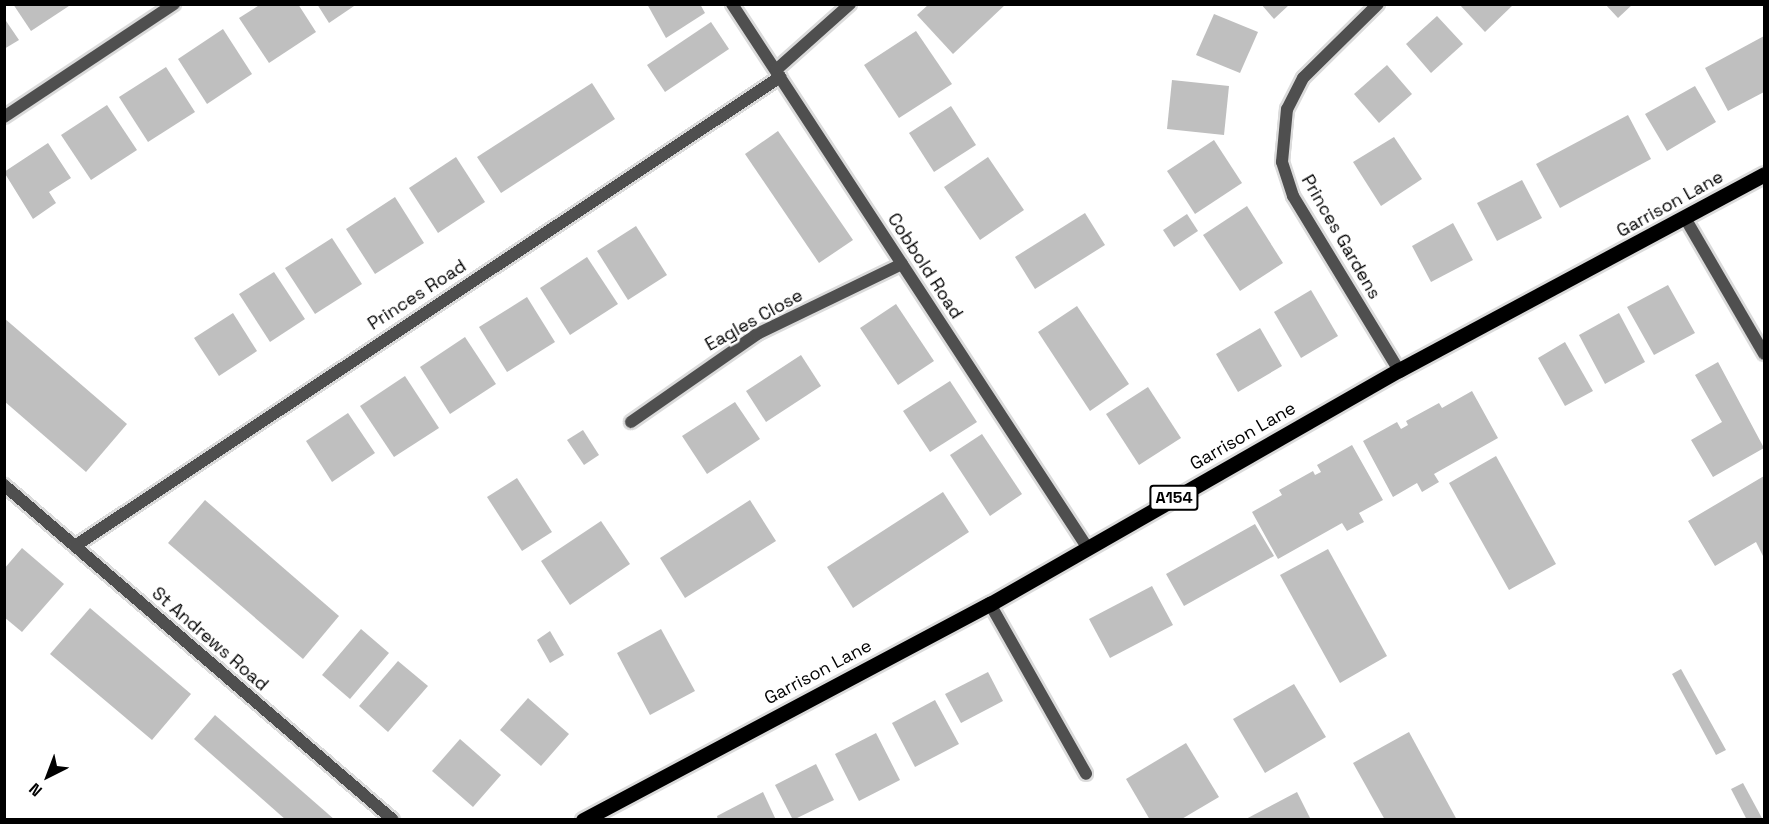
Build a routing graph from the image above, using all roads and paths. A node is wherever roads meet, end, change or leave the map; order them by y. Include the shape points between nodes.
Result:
1 (174, 4) edge
2 (732, 4) edge
3 (850, 4) edge
4 (1378, 4) edge
5 (778, 74) junction
6 (4, 117) edge
7 (1764, 174) edge
8 (1685, 218) junction
9 (902, 264) junction
10 (1764, 354) edge
11 (1399, 370) junction
12 (631, 422) dead end
13 (4, 485) edge
14 (75, 546) junction
15 (1087, 547) junction
16 (990, 604) junction
17 (1086, 774) dead end
18 (393, 819) edge
19 (583, 819) edge

1 - 6 street
2 - 5 street, Cobbold Road
3 - 5 street, Princes Road
4 - 11 street, Princes Gardens via 1303,78 1287,110 1282,162 1293,195
5 - 9 street, Cobbold Road
5 - 14 street, Princes Road
7 - 8 main road, Garrison Lane / A154
8 - 10 street
8 - 11 main road, Garrison Lane / A154
9 - 12 street, Eagles Close via 757,334
9 - 15 street, Cobbold Road
11 - 15 main road, Garrison Lane / A154
13 - 14 street, St Andrews Road
14 - 18 street, St Andrews Road
15 - 16 main road, Garrison Lane / A154
16 - 17 street
16 - 19 main road, Garrison Lane / A154

